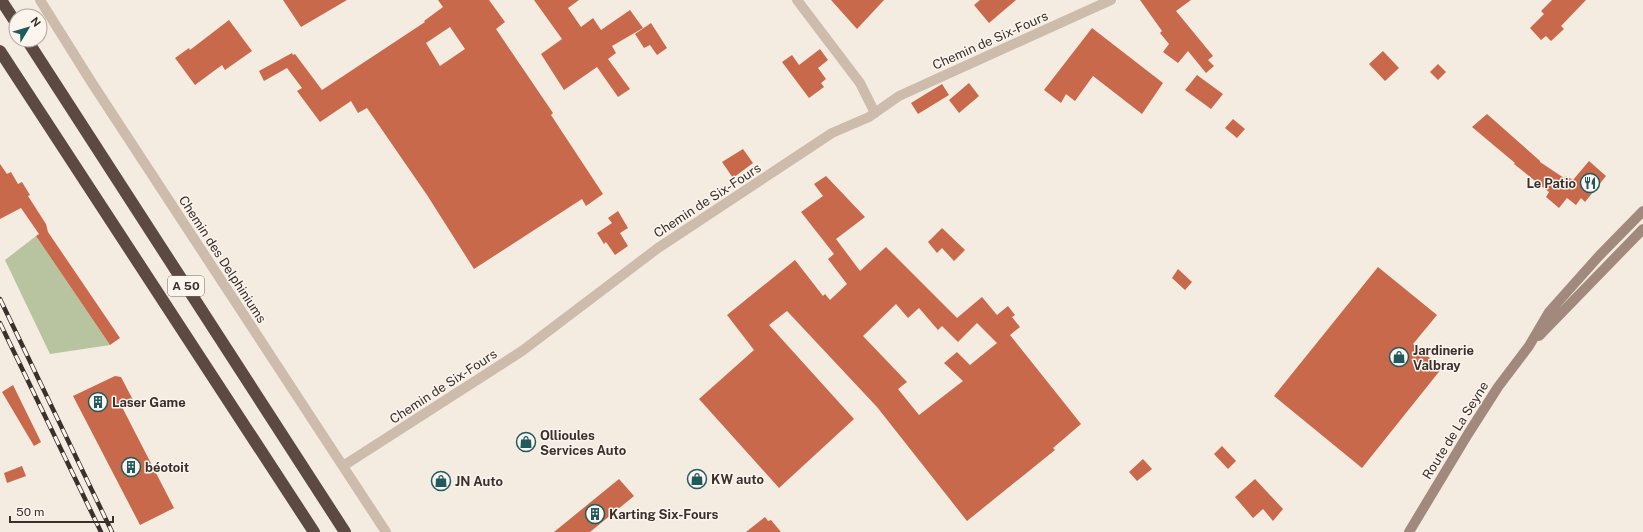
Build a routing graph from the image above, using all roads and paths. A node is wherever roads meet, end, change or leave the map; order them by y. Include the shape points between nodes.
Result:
1 (1, 0) edge
2 (40, 0) edge
3 (797, 0) edge
4 (1111, 0) edge
5 (8, 11) edge
6 (32, 48) edge
7 (0, 50) edge
8 (875, 113) junction
9 (1643, 211) edge
10 (1643, 229) edge
11 (1529, 346) junction
12 (343, 466) junction
13 (314, 532) edge
14 (345, 532) edge
15 (386, 532) edge
16 (1409, 532) edge

1 - 5 highway
2 - 12 street, Chemin des Delphiniums
3 - 8 street via 860,83
4 - 8 street, Chemin de Six-Fours via 899,96
6 - 14 highway, A 50
7 - 13 highway, A 50
8 - 12 street, Chemin de Six-Fours via 832,133 658,248 522,351
9 - 11 main road, Route de La Seyne via 1549,312
10 - 11 main road, Route de La Seyne
11 - 16 main road, Route de La Seyne via 1487,405
12 - 15 street, Chemin des Delphiniums

